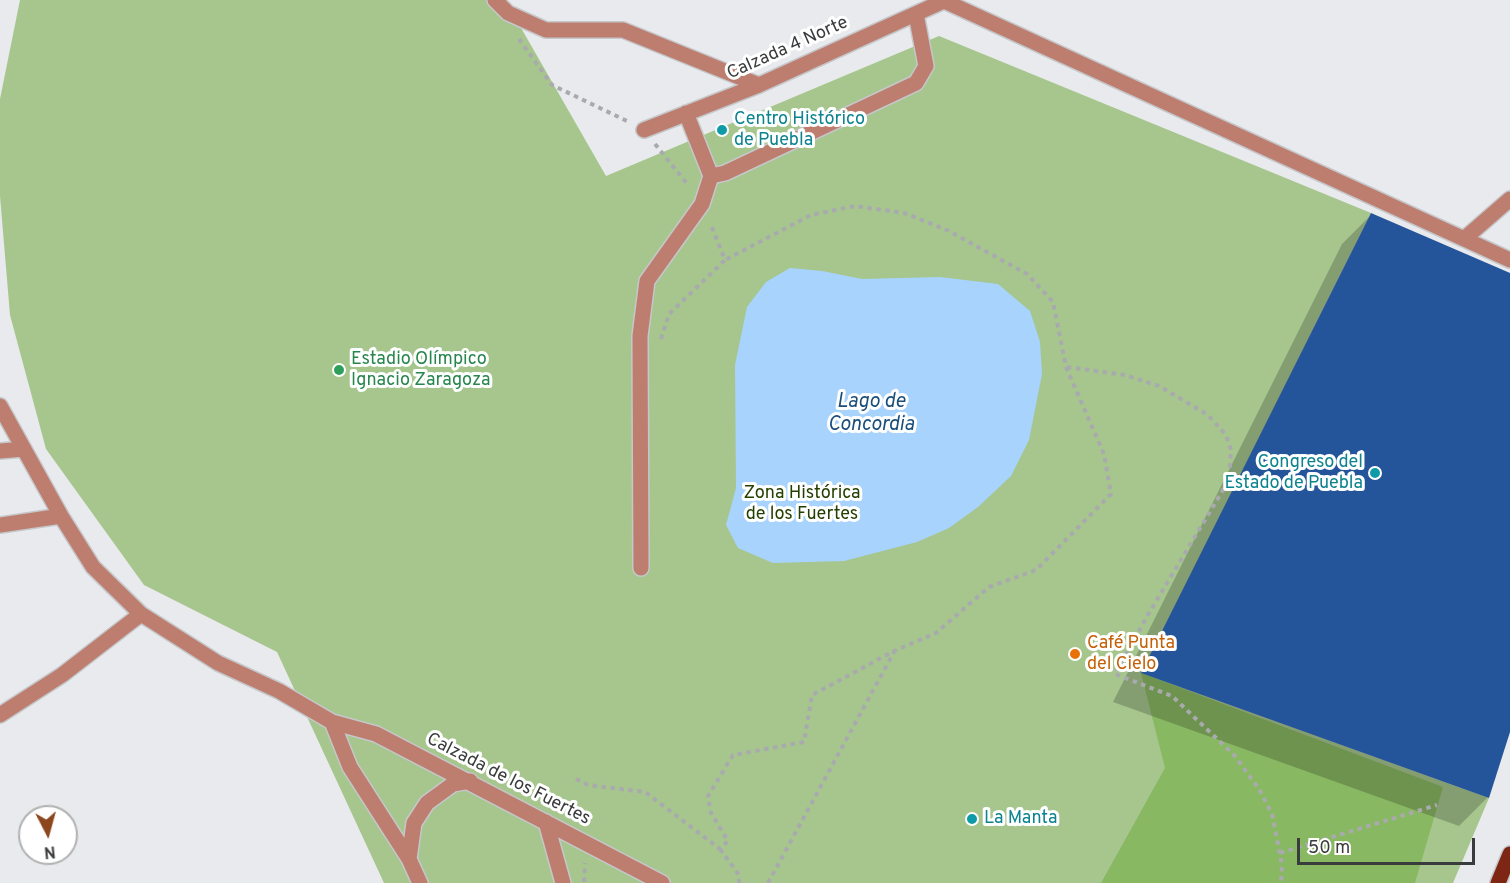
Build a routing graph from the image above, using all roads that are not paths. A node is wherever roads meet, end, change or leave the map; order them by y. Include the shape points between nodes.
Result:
1 (495, 0) edge
2 (944, 0) edge
3 (916, 14) junction
4 (759, 85) junction
5 (686, 114) junction
6 (645, 130) road end
7 (711, 176) junction
8 (1510, 199) edge
9 (1464, 239) junction
10 (1510, 260) edge
11 (0, 406) edge
12 (24, 448) junction
13 (0, 451) edge
14 (60, 516) junction
15 (0, 525) edge
16 (641, 568) dead end
17 (141, 614) junction
18 (0, 715) edge
19 (332, 722) junction
20 (470, 781) junction
21 (546, 822) junction
22 (1510, 855) edge
23 (410, 859) junction
24 (420, 883) edge
25 (563, 883) edge
26 (662, 883) edge
27 (1498, 883) edge

1 - 4 street via 508,13 546,30 623,30
2 - 3 street, Calzada 4 Norte
2 - 9 street
3 - 4 street, Calzada 4 Norte
3 - 7 street via 926,66 916,83
4 - 5 street, Calzada 4 Norte
5 - 6 street, Calzada 4 Norte
5 - 7 street
7 - 16 street via 702,204 647,280 640,336
8 - 9 street
9 - 10 street
11 - 12 street, Calzada de los Fuertes
12 - 13 street
12 - 14 street, Calzada de los Fuertes
14 - 15 street
14 - 17 street, Calzada de los Fuertes via 93,567
17 - 18 street via 62,675
17 - 19 street, Calzada de los Fuertes via 218,663 279,691
19 - 20 street, Calzada de los Fuertes via 376,734
19 - 23 street via 350,767
20 - 21 street, Calzada de los Fuertes
20 - 23 street via 453,784 427,803 414,823
21 - 25 street
21 - 26 street, Calzada de los Fuertes
22 - 27 main road
23 - 24 street

